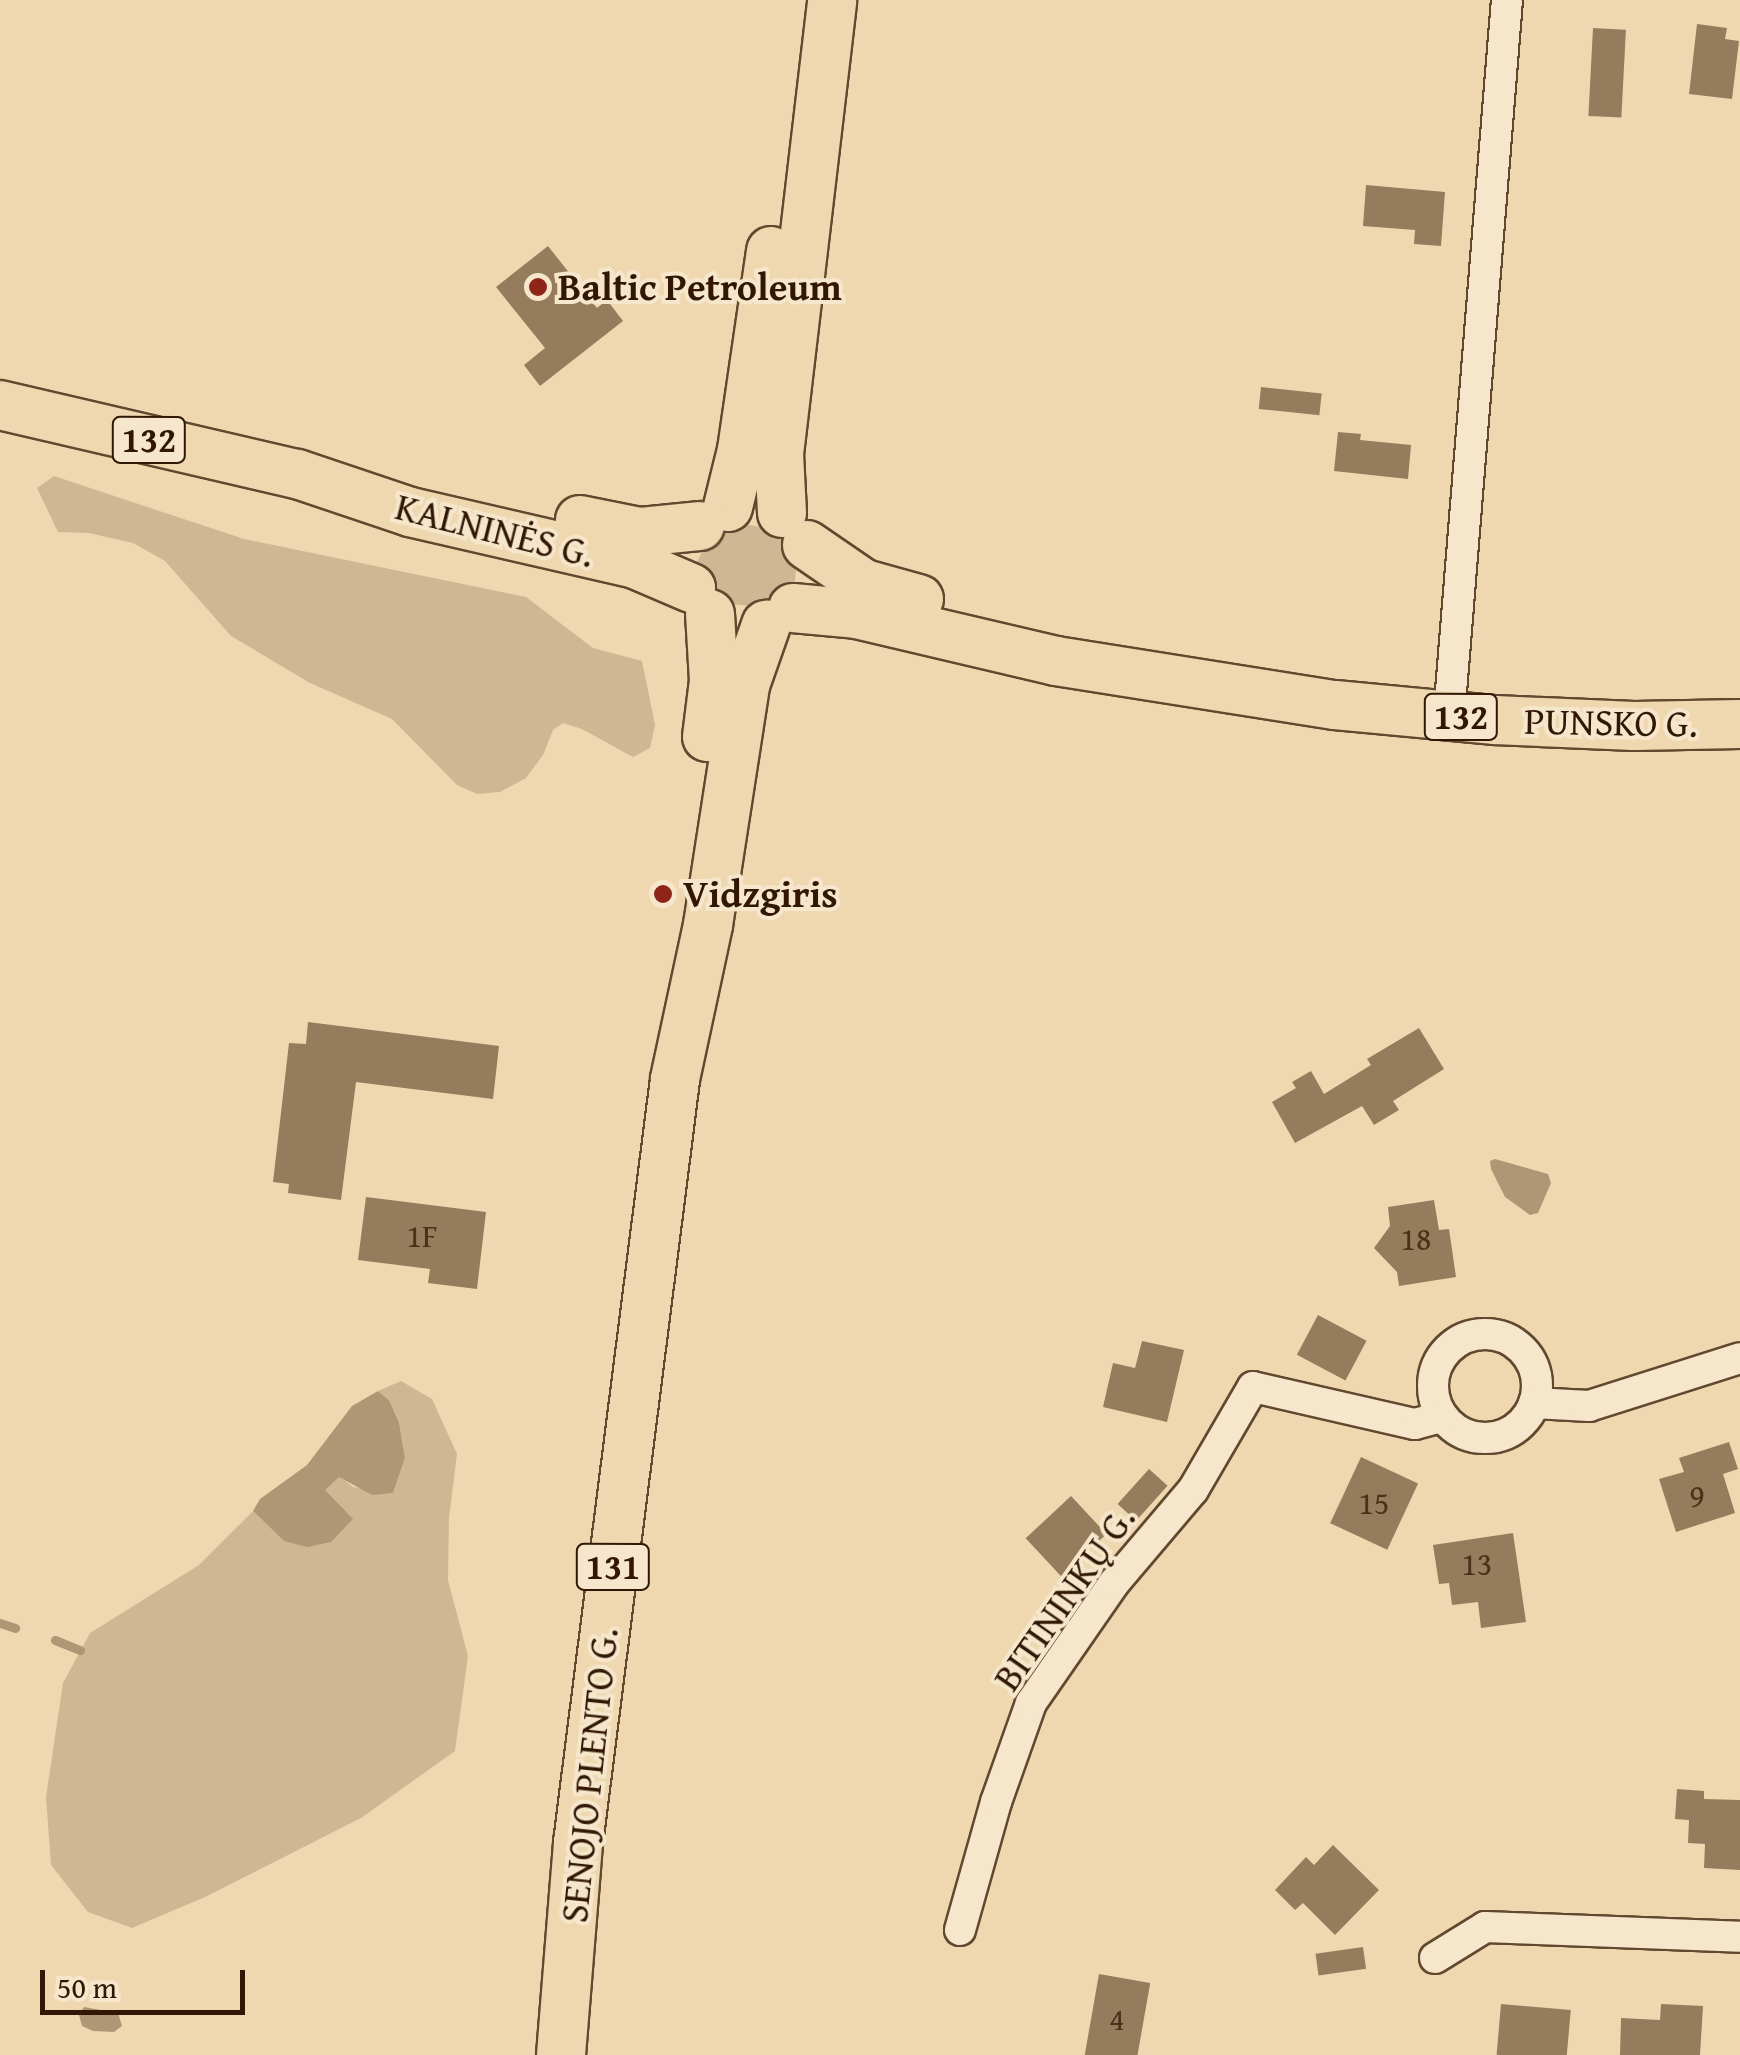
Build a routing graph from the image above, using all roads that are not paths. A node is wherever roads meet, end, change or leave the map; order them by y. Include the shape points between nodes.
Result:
1 (808, 0) edge
2 (832, 0) edge
3 (1507, 0) edge
4 (0, 406) edge
5 (297, 474) junction
6 (714, 516) junction
7 (795, 529) junction
8 (700, 601) junction
9 (779, 616) junction
10 (1185, 680) junction
11 (1449, 716) junction
12 (1740, 724) edge
13 (675, 1079) junction
14 (1740, 1358) edge
15 (1534, 1403) junction
16 (1442, 1417) junction
17 (960, 1930) dead end
18 (1740, 1937) edge
19 (1436, 1958) dead end
20 (561, 2055) edge

1 - 6 main road via 742,450
2 - 7 main road via 779,454
3 - 11 street
4 - 5 main road, KALNINĖS G. / 132
5 - 6 main road, KALNINĖS G. via 416,488 640,532
5 - 8 main road, KALNINĖS G. via 410,512 635,564
6 - 7 main road via 765,506
6 - 8 main road via 690,545 686,567
7 - 9 main road via 810,568 806,589
7 - 10 main road, PUNSKO G. via 864,584
8 - 9 main road via 746,627
8 - 13 main road, SENOJO PLENTO G. via 714,681 683,917
9 - 10 main road, PUNSKO G. via 856,614 1056,661
9 - 13 main road, SENOJO PLENTO G. via 745,685 708,925
10 - 11 main road, PUNSKO G. / 132
11 - 12 main road, PUNSKO G. / 132
13 - 20 main road, SENOJO PLENTO G. / 131 via 578,1843
14 - 15 street via 1589,1406
15 - 16 street via 1501,1436 1468,1436
15 - 16 street via 1527,1356 1501,1336 1485,1334 1442,1355 1432,1386
16 - 17 street, BITININKŲ G. via 1414,1424 1253,1386 1193,1490 1114,1583 1031,1703
18 - 19 street via 1485,1927

